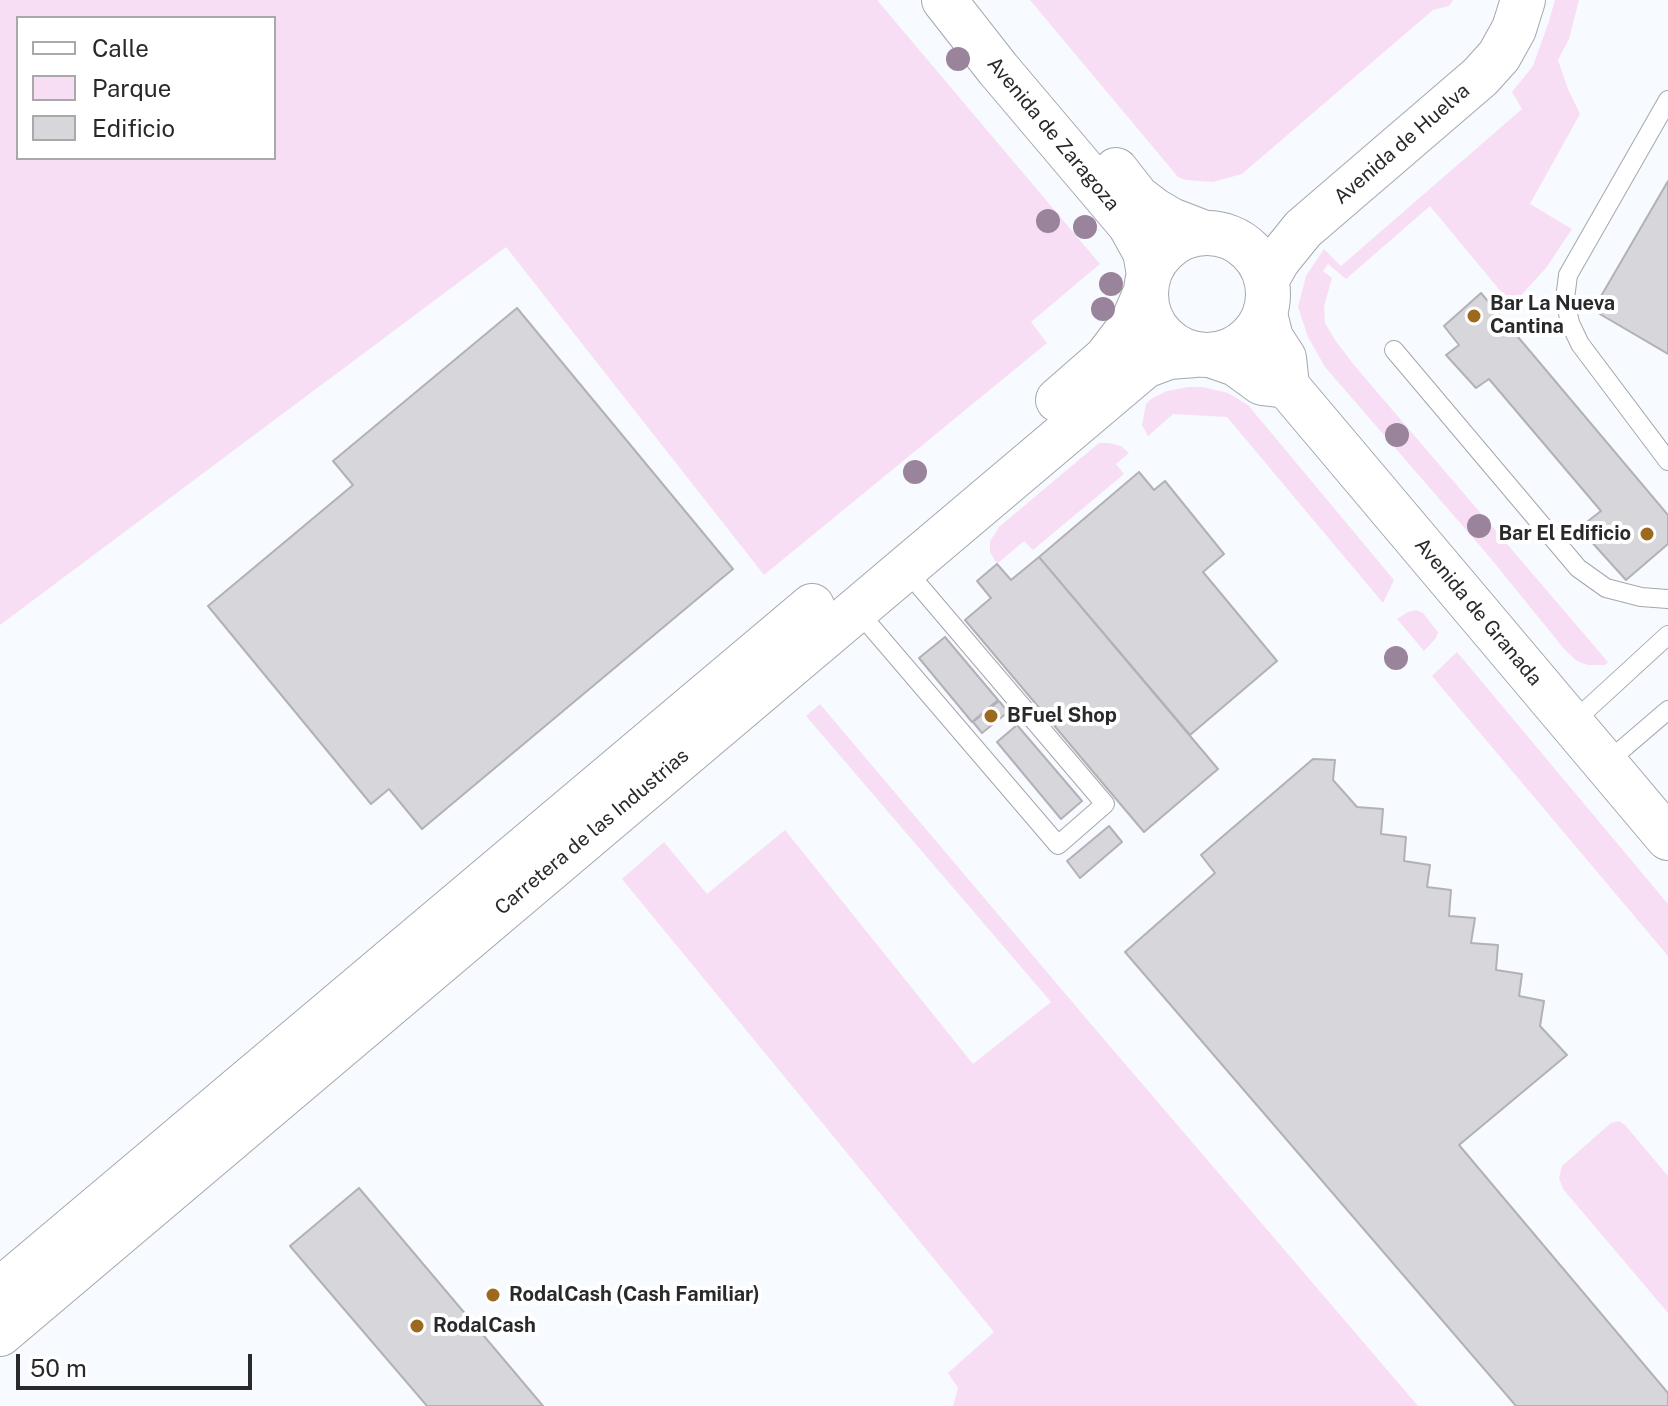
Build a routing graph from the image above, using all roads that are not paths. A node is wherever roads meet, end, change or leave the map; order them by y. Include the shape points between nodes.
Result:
1 (944, 0) edge
2 (979, 0) edge
3 (1498, 0) edge
4 (1523, 0) edge
5 (1668, 100) edge
6 (1210, 233) junction
7 (1147, 283) junction
8 (1266, 297) junction
9 (1394, 350) dead end
10 (1204, 356) junction
11 (1287, 386) junction
12 (1668, 461) edge
13 (904, 568) junction
14 (1668, 599) edge
15 (856, 609) junction
16 (1668, 635) edge
17 (1668, 710) edge
18 (1571, 724) junction
19 (1605, 764) junction
20 (1668, 838) edge
21 (0, 1290) edge
22 (0, 1334) edge

1 - 7 main road, Avenida de Zaragoza via 1130,225 1145,252
2 - 6 main road, Avenida de Zaragoza via 1137,197 1171,220
3 - 6 main road, Avenida de Huelva via 1476,45 1460,64 1287,208 1247,230
4 - 8 main road, Avenida de Huelva via 1499,56 1303,229 1278,260
5 - 12 lane via 1568,275 1565,299 1580,344
6 - 7 main road via 1184,237 1169,246 1157,258
6 - 8 main road via 1235,239 1250,250 1261,263
7 - 10 main road via 1147,309 1154,326 1179,349
7 - 21 main road, Carretera de las Industrias via 1132,324 1106,358
8 - 10 main road via 1257,330 1245,343 1230,352
8 - 11 main road, Avenida de Granada via 1271,338 1284,358
9 - 14 lane via 1578,568 1606,588
10 - 11 main road via 1236,364 1262,383
10 - 13 main road, Carretera de las Industrias via 1169,357 1145,366
11 - 18 main road, Avenida de Granada
13 - 15 main road, Carretera de las Industrias
13 - 15 lane via 1105,804 1058,845
15 - 22 main road, Carretera de las Industrias
16 - 18 lane
17 - 19 lane
18 - 19 main road, Avenida de Granada
19 - 20 main road, Avenida de Granada

